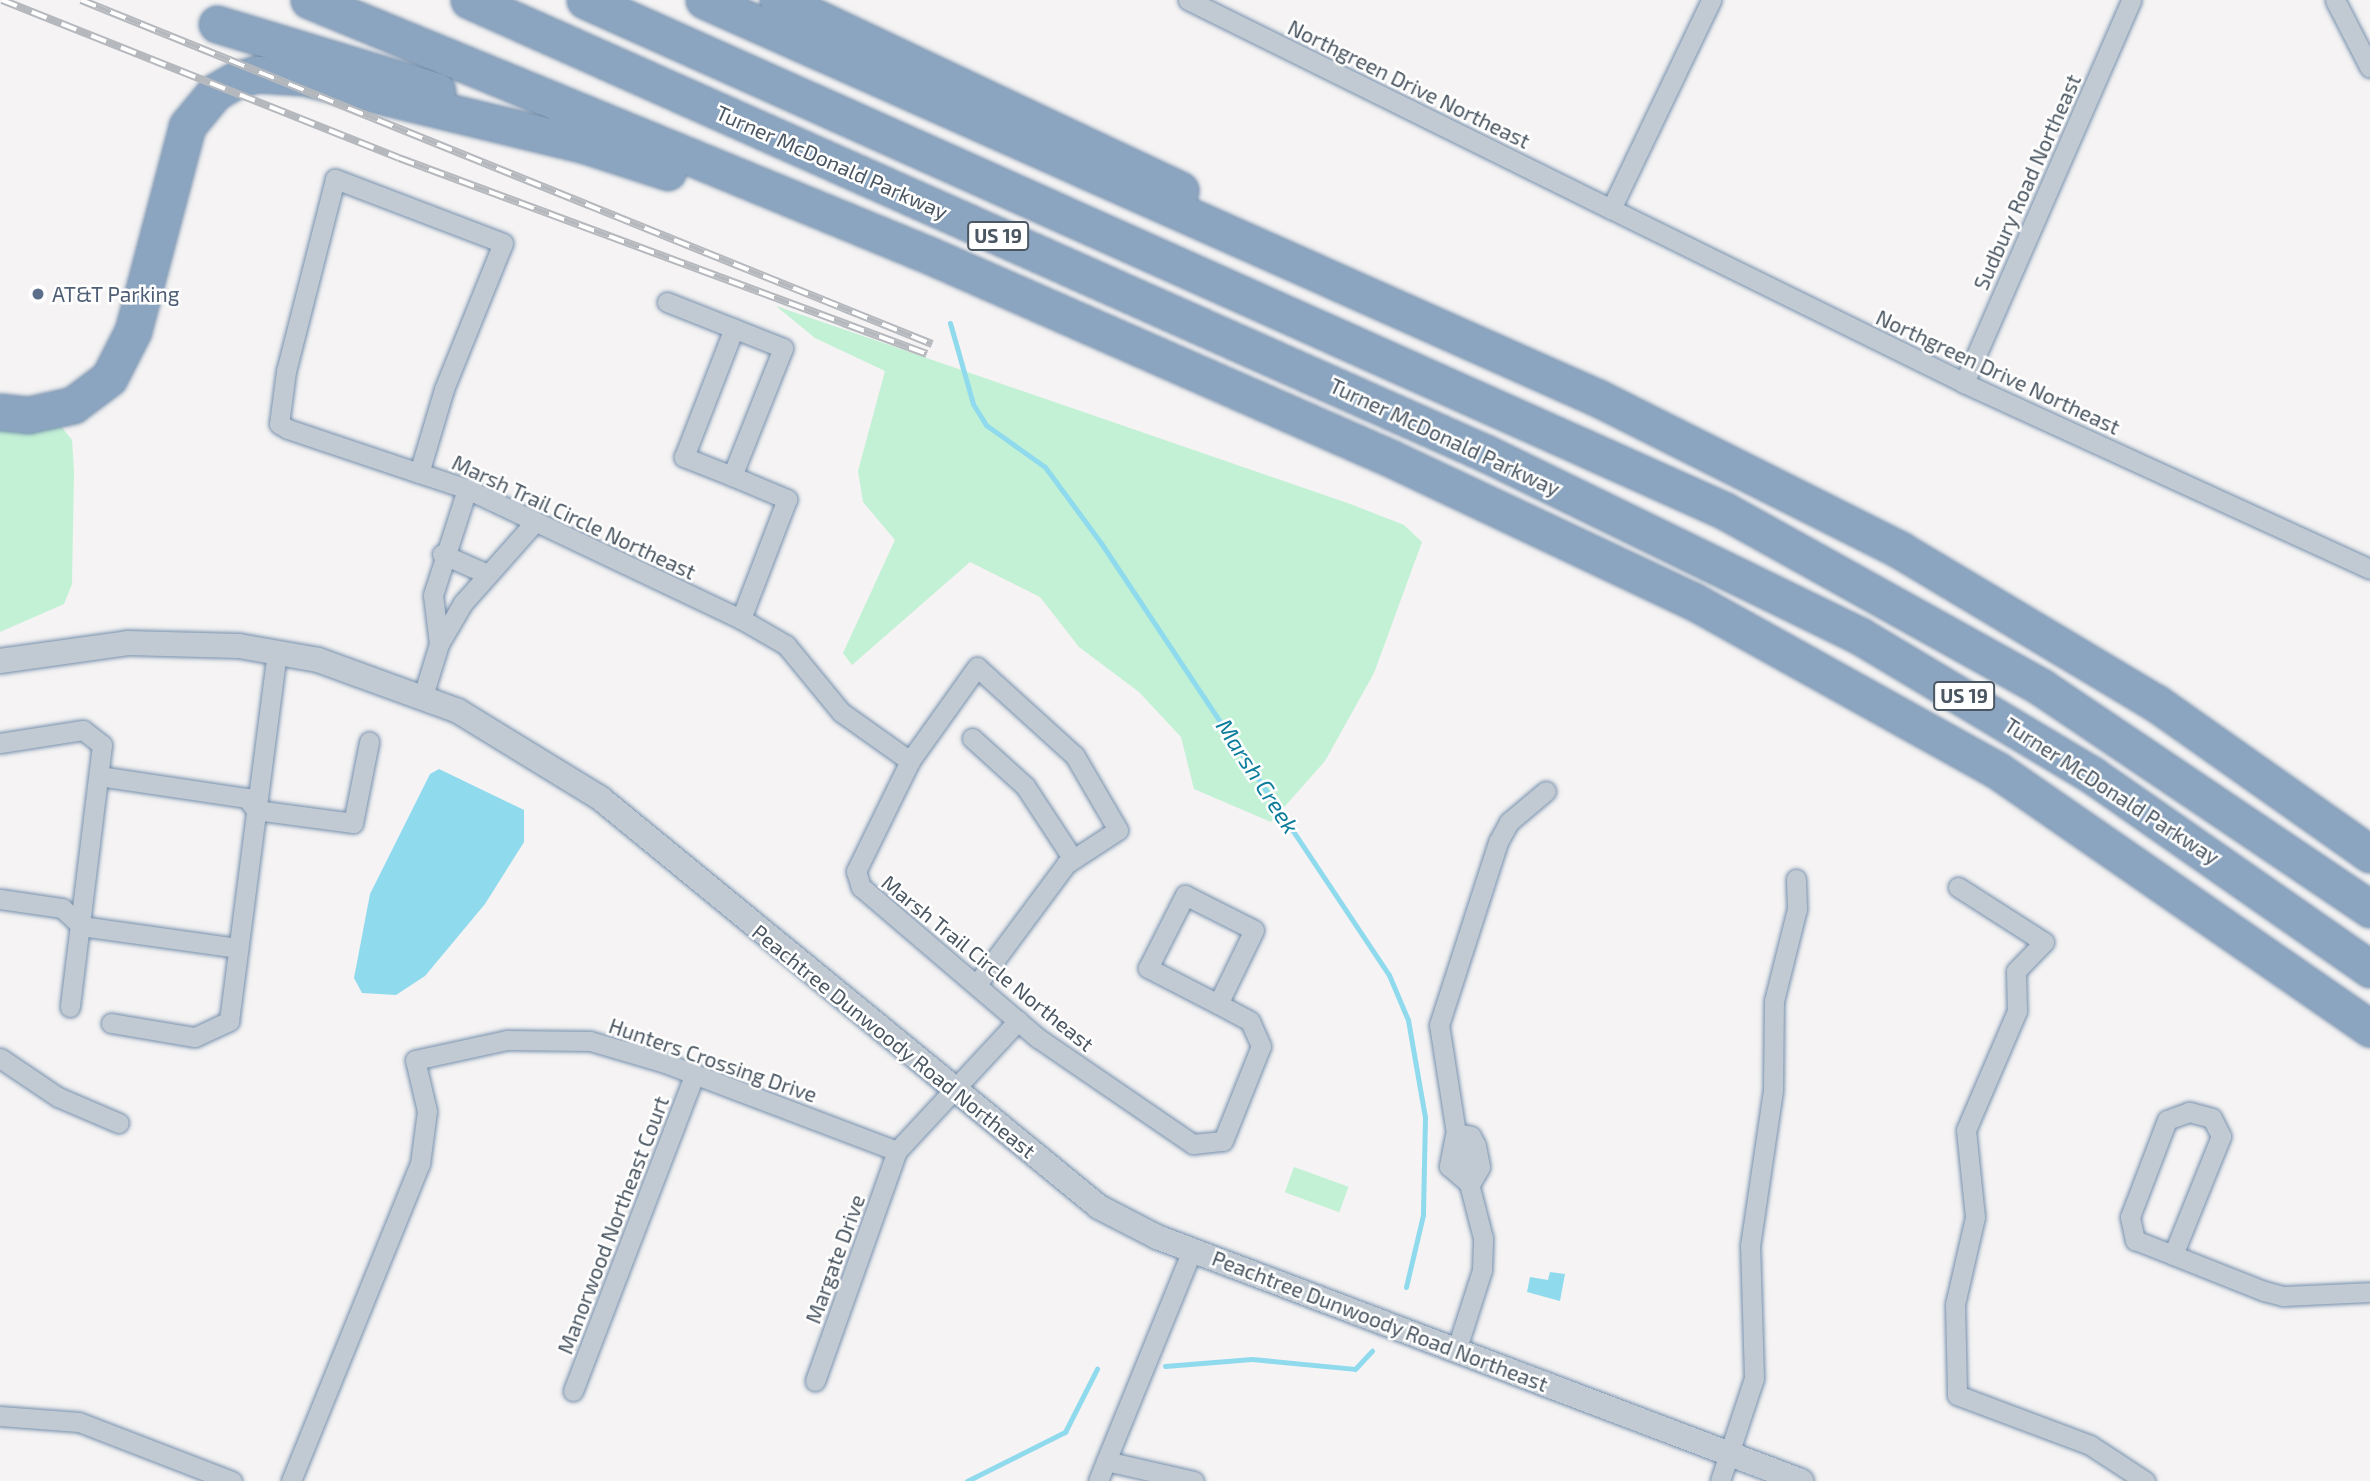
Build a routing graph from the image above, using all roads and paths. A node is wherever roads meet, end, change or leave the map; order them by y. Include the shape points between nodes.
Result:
1 (309, 0) edge
2 (469, 0) edge
3 (585, 0) edge
4 (704, 0) edge
5 (778, 0) edge
6 (1188, 0) edge
7 (1711, 0) edge
8 (2131, 0) edge
9 (2335, 0) edge
10 (216, 24) dead end
11 (2370, 68) edge
12 (582, 144) junction
13 (1611, 209) junction
14 (667, 302) dead end
15 (734, 328) junction
16 (1442, 329) junction
17 (1964, 383) junction
18 (1272, 406) junction
19 (0, 412) edge
20 (419, 473) junction
21 (732, 476) junction
22 (467, 489) junction
23 (534, 523) junction
24 (442, 554) junction
25 (2370, 569) edge
26 (485, 573) junction
27 (433, 595) junction
28 (463, 603) junction
29 (741, 619) junction
30 (439, 644) junction
31 (277, 652) junction
32 (0, 661) edge
33 (423, 696) junction
34 (972, 738) dead end
35 (369, 742) dead end
36 (0, 743) edge
37 (910, 761) junction
38 (99, 776) junction
39 (1546, 792) dead end
40 (256, 810) junction
41 (2370, 854) edge
42 (1073, 859) junction
43 (1796, 879) dead end
44 (1958, 887) dead end
45 (0, 899) edge
46 (2370, 909) edge
47 (81, 926) junction
48 (238, 948) junction
49 (2370, 969) edge
50 (977, 984) junction
51 (1218, 1004) junction
52 (70, 1007) dead end
53 (1018, 1021) junction
54 (111, 1023) dead end
55 (2370, 1028) edge
56 (0, 1058) edge
57 (695, 1074) junction
58 (956, 1094) junction
59 (119, 1123) dead end
60 (897, 1151) junction
61 (1192, 1250) junction
62 (2173, 1255) junction
63 (2370, 1292) edge
64 (1457, 1348) junction
65 (815, 1381) dead end
66 (573, 1391) dead end
67 (0, 1416) edge
68 (1105, 1461) junction
69 (1720, 1473) edge
70 (232, 1481) edge
71 (291, 1481) edge
72 (1098, 1481) edge
73 (1194, 1481) edge
74 (1801, 1481) edge
75 (2145, 1481) edge

1 - 18 highway via 931,256
2 - 49 highway, Turner McDonald Parkway / US 19 via 1472,447 1860,636 2092,775
3 - 46 highway, US 19 via 1725,511 2041,687
4 - 16 highway
5 - 16 highway via 1202,201
6 - 13 street, Northgreen Drive Northeast
7 - 13 street
8 - 17 street, Sudbury Road Northeast
9 - 11 street
10 - 12 highway via 385,70
12 - 18 highway via 650,164 1228,400
12 - 19 highway via 304,77 257,74 236,80 215,92 187,126 134,331 109,378 73,405 51,412
13 - 17 street, Northgreen Drive Northeast
14 - 15 street
15 - 21 street via 684,457
15 - 21 street via 783,348
16 - 41 highway via 1598,398 1900,550 2157,703
17 - 25 street, Northgreen Drive Northeast
18 - 55 highway via 1597,555 1847,683 2008,778
20 - 20 street, Marsh Trail Circle Northeast via 279,424 330,185 345,181 503,243 444,389
20 - 22 street, Marsh Trail Circle Northeast
21 - 29 street via 788,499
22 - 23 street, Marsh Trail Circle Northeast
22 - 24 street
23 - 26 street
23 - 29 street, Marsh Trail Circle Northeast
24 - 26 street
24 - 27 street
26 - 28 street
27 - 28 street
27 - 30 street
28 - 30 street
29 - 37 street, Marsh Trail Circle Northeast via 786,645 841,712
30 - 33 street
31 - 32 street, Peachtree Dunwoody Road Northeast via 128,643
31 - 33 street, Peachtree Dunwoody Road Northeast
31 - 40 street
33 - 58 street, Peachtree Dunwoody Road Northeast via 534,752 600,798
34 - 42 street via 1026,786
35 - 40 street via 353,823
36 - 38 street via 83,730 102,746
37 - 42 street via 977,667 1074,756 1118,830
37 - 50 street, Marsh Trail Circle Northeast via 857,880
38 - 40 street via 247,798
38 - 47 street
39 - 64 street via 1509,822 1498,842 1439,1025 1456,1133 1483,1238 1482,1270
40 - 48 street
42 - 50 street
43 - 69 street via 1797,909 1774,1001 1773,1091 1750,1246 1754,1378
44 - 75 street via 2044,942 2016,971 2017,1011 1966,1130 1975,1217 1955,1304 1958,1395 2090,1445
45 - 47 street via 62,908
47 - 48 street
47 - 52 street
48 - 54 street via 229,1021 219,1030 195,1037
50 - 53 street, Marsh Trail Circle Northeast
51 - 51 street, Marsh Trail Circle Northeast via 1148,968 1185,895 1254,930
51 - 53 street, Marsh Trail Circle Northeast via 1250,1021 1261,1046 1232,1127 1211,1146 1193,1144 1147,1116
53 - 58 street
56 - 59 street via 58,1097
57 - 60 street, Hunters Crossing Drive
57 - 66 street, Manorwood Northeast Court
57 - 71 street, Hunters Crossing Drive via 590,1041 548,1038 469,1046 415,1060 427,1111 420,1164
58 - 60 street
58 - 61 street, Peachtree Dunwoody Road Northeast via 1099,1207
60 - 65 street, Margate Drive
61 - 64 street, Peachtree Dunwoody Road Northeast
61 - 68 street
62 - 62 street via 2136,1240 2130,1217 2167,1120 2189,1112 2212,1118 2221,1136
62 - 63 street via 2283,1296
64 - 69 street, Peachtree Dunwoody Road Northeast
67 - 70 street via 79,1422
68 - 72 street
68 - 73 street
69 - 74 street, Peachtree Dunwoody Road Northeast

